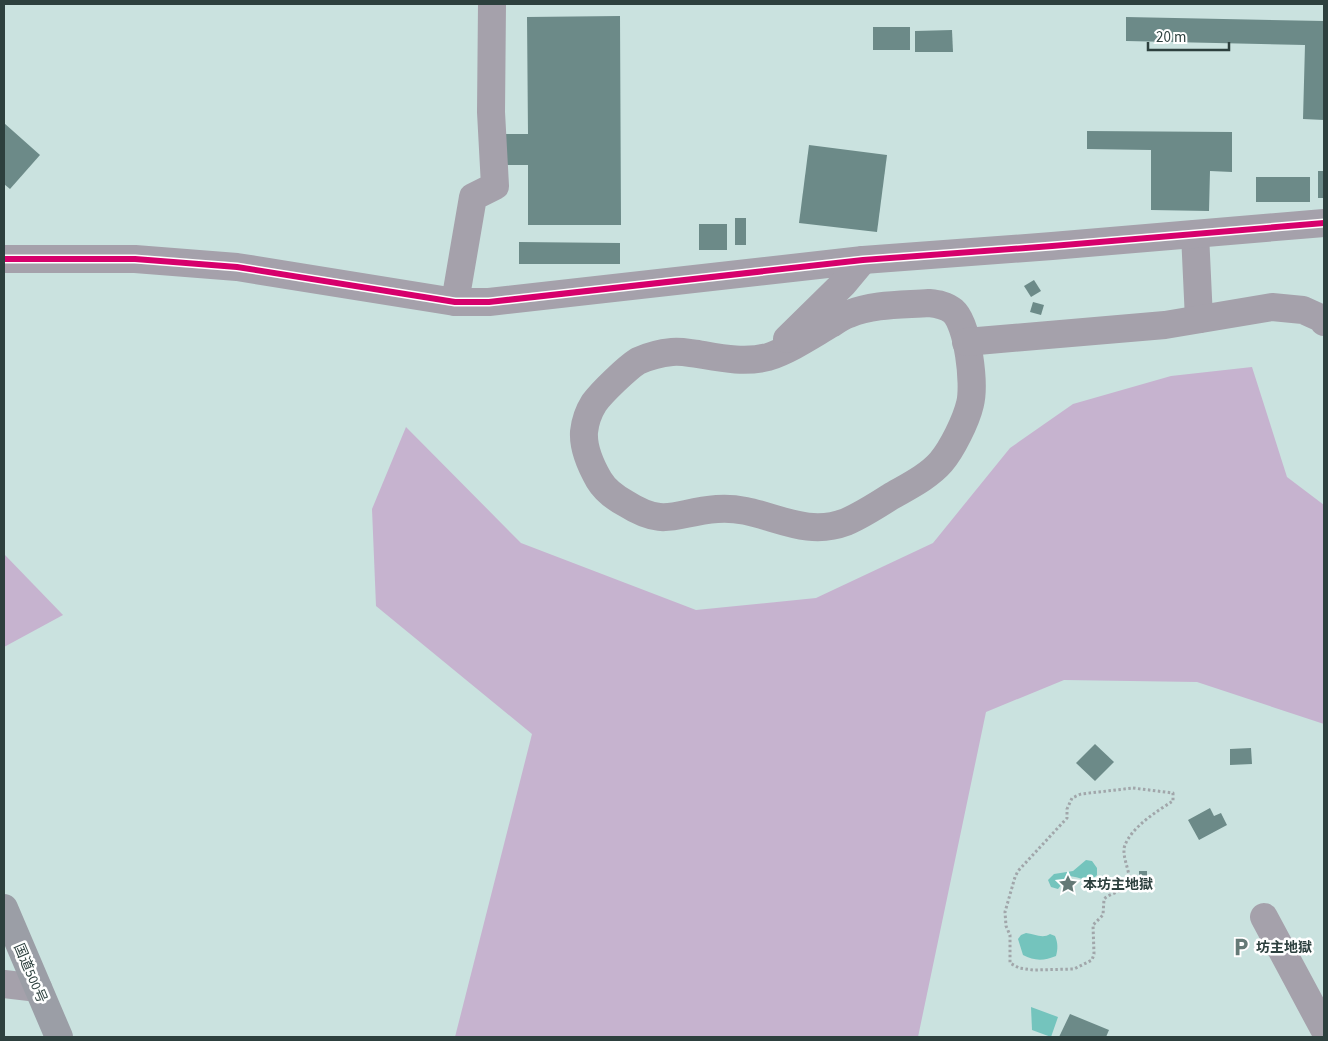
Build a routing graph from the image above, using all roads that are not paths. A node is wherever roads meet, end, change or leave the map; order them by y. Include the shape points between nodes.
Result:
1 (492, 4) edge
2 (1324, 223) edge
3 (1195, 234) junction
4 (4, 260) edge
5 (863, 260) junction
6 (455, 302) junction
7 (1199, 319) junction
8 (1324, 322) edge
9 (966, 342) junction
10 (770, 356) junction
11 (4, 908) edge
12 (1264, 917) dead end
13 (4, 984) edge
14 (38, 988) junction
15 (1324, 1029) edge
16 (59, 1037) edge

1 - 6 street via 491,112 495,186 473,197
2 - 3 street
3 - 5 street
3 - 7 street
4 - 6 street via 134,259 237,267
5 - 6 street via 489,302
5 - 10 street
7 - 8 street via 1272,307 1304,310
7 - 9 street via 1165,325
9 - 10 street via 961,321 953,311 941,304 929,303 848,314
9 - 10 street via 972,380 971,403 955,439 940,462 921,478 844,522 830,527 804,527 748,511 726,509 659,518 640,512 606,490 599,481 587,453 586,422 594,404 628,368 658,354 675,351 740,361
11 - 14 highway, 国道500号
12 - 15 street
13 - 14 street
14 - 16 highway, 国道500号

